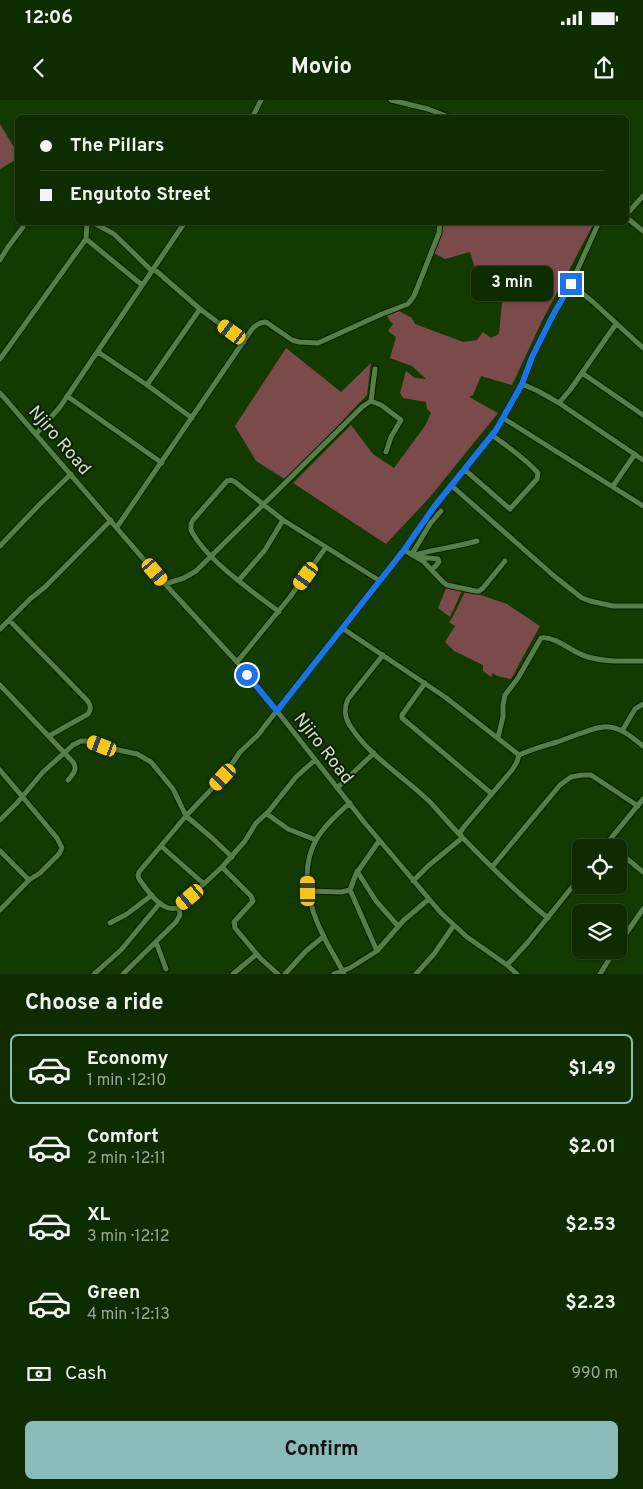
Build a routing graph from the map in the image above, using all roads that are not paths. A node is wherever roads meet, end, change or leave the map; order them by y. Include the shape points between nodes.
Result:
1 (261, 100) edge
2 (391, 100) edge
3 (399, 101) edge
4 (254, 115) edge
5 (443, 115) edge
6 (643, 196) edge
7 (629, 212) edge
8 (629, 219) edge
9 (88, 225) edge
10 (93, 225) edge
11 (184, 225) edge
12 (440, 225) edge
13 (598, 225) edge
14 (22, 228) dead end
15 (643, 231) edge
16 (86, 239) junction
17 (0, 260) edge
18 (153, 270) junction
19 (571, 284) junction
20 (142, 285) junction
21 (200, 308) junction
22 (616, 324) junction
23 (244, 342) junction
24 (643, 348) edge
25 (98, 352) junction
26 (0, 360) edge
27 (376, 369) dead end
28 (582, 373) junction
29 (147, 384) junction
30 (522, 384) junction
31 (0, 393) edge
32 (67, 396) junction
33 (371, 401) junction
34 (559, 403) junction
35 (643, 415) edge
36 (192, 418) junction
37 (503, 418) junction
38 (36, 434) junction
39 (492, 435) junction
40 (386, 452) dead end
41 (635, 454) junction
42 (643, 460) edge
43 (162, 463) junction
44 (465, 470) junction
45 (71, 474) junction
46 (452, 486) junction
47 (613, 486) junction
48 (264, 504) junction
49 (643, 506) edge
50 (441, 511) dead end
51 (111, 520) junction
52 (284, 520) junction
53 (117, 527) junction
54 (2, 539) edge
55 (477, 541) dead end
56 (0, 546) edge
57 (324, 550) dead end
58 (404, 550) junction
59 (414, 555) junction
60 (211, 556) junction
61 (505, 561) dead end
62 (432, 570) junction
63 (239, 580) junction
64 (380, 581) junction
65 (165, 584) junction
66 (643, 606) edge
67 (279, 612) junction
68 (9, 620) junction
69 (342, 628) junction
70 (0, 629) edge
71 (383, 655) junction
72 (643, 661) edge
73 (236, 662) junction
74 (425, 683) junction
75 (0, 685) edge
76 (643, 704) edge
77 (277, 711) junction
78 (622, 731) junction
79 (49, 736) junction
80 (498, 737) junction
81 (643, 746) edge
82 (65, 752) junction
83 (374, 754) junction
84 (519, 755) junction
85 (315, 760) junction
86 (0, 770) edge
87 (68, 780) dead end
88 (337, 788) junction
89 (492, 794) junction
90 (22, 797) junction
91 (643, 799) edge
92 (350, 803) junction
93 (638, 806) junction
94 (267, 814) junction
95 (186, 816) junction
96 (0, 820) edge
97 (462, 838) junction
98 (610, 839) edge
99 (316, 840) junction
100 (379, 840) junction
101 (161, 846) junction
102 (0, 851) edge
103 (232, 856) junction
104 (627, 859) edge
105 (222, 867) junction
106 (492, 867) junction
107 (357, 871) junction
108 (643, 872) edge
109 (29, 880) junction
110 (413, 881) junction
111 (204, 884) junction
112 (572, 887) edge
113 (350, 890) junction
114 (308, 891) junction
115 (152, 895) junction
116 (429, 899) junction
117 (160, 903) junction
118 (179, 907) junction
119 (643, 909) edge
120 (0, 910) edge
121 (548, 918) junction
122 (110, 923) dead end
123 (454, 925) junction
124 (398, 926) junction
125 (627, 932) edge
126 (324, 937) junction
127 (156, 942) junction
128 (376, 951) junction
129 (257, 954) junction
130 (609, 959) edge
131 (507, 965) junction
132 (166, 969) dead end
133 (343, 972) edge
134 (94, 974) edge
135 (123, 974) edge
136 (233, 974) edge
137 (278, 974) edge
138 (285, 974) edge
139 (334, 974) edge
140 (416, 974) edge
141 (517, 974) edge
142 (600, 974) edge

1 - 4 street
2 - 3 street
3 - 5 street
6 - 7 street
8 - 15 street
9 - 16 street
10 - 18 street via 114,234
11 - 18 street
12 - 23 street via 414,296 408,304 318,343 292,340 266,322 256,325
13 - 19 street
14 - 17 street
16 - 20 street
16 - 26 street
18 - 20 street
18 - 21 street
19 - 22 street
19 - 30 street via 532,357
20 - 25 street
21 - 23 street
21 - 29 street
22 - 24 street
22 - 28 street
23 - 36 street
25 - 29 street
25 - 32 street
27 - 33 street
28 - 34 street
28 - 35 street
29 - 36 street
30 - 34 street
30 - 37 street
31 - 38 street, Njiro Road
32 - 38 street
32 - 43 street
33 - 40 street via 401,420
33 - 48 street
34 - 41 street
36 - 43 street
37 - 39 street
37 - 47 street
38 - 45 street, Njiro Road
39 - 44 street
39 - 44 street via 536,470 537,479 510,508
41 - 42 street
41 - 47 street
43 - 53 street
44 - 46 street
45 - 51 street, Njiro Road
45 - 54 street
46 - 58 street
46 - 66 street via 582,598 613,606
47 - 49 street
48 - 52 street
48 - 60 street
48 - 60 street via 231,480 223,483 190,527
50 - 59 street via 430,524
51 - 53 street, Njiro Road
51 - 68 street
52 - 63 street via 265,550
52 - 64 street
53 - 65 street, Njiro Road
54 - 56 street
55 - 59 street
57 - 67 street
58 - 59 street
58 - 64 street
59 - 62 street
59 - 62 street via 438,559
60 - 63 street
60 - 65 street via 189,576
61 - 62 street via 478,591 447,585
63 - 67 street
64 - 69 street
65 - 73 street, Njiro Road
67 - 73 street
68 - 70 street
68 - 79 street via 91,707 88,714
69 - 71 street
69 - 77 street
71 - 74 street
71 - 83 street via 345,707 350,725
72 - 80 street via 586,657 553,640 540,638 505,695
73 - 77 street, Njiro Road
74 - 80 street
74 - 89 street via 402,718
75 - 79 street
76 - 78 street via 635,709
77 - 85 street, Njiro Road
77 - 95 street
78 - 81 street
78 - 84 street via 603,726
79 - 82 street
80 - 84 street
82 - 87 street via 76,768
82 - 90 street
82 - 95 street via 75,743 84,741 142,756 158,769 173,789
83 - 88 street
83 - 97 street via 430,802
84 - 89 street via 512,770
85 - 88 street, Njiro Road
85 - 94 street via 296,777
86 - 90 street
88 - 92 street, Njiro Road
89 - 97 street via 463,828
90 - 96 street
90 - 109 street via 62,847 50,863
91 - 93 street
92 - 99 street
92 - 100 street, Njiro Road
93 - 98 street
93 - 106 street via 591,775 571,777 551,793
94 - 99 street via 288,829
94 - 103 street via 256,823
95 - 101 street
95 - 103 street
97 - 106 street
97 - 110 street
99 - 114 street via 308,869
100 - 107 street
100 - 110 street, Njiro Road
101 - 111 street
101 - 115 street via 138,875
102 - 109 street
103 - 105 street
104 - 108 street
105 - 111 street
105 - 129 street via 252,898 251,904 233,923
106 - 121 street
107 - 113 street
107 - 124 street via 376,901
109 - 120 street
110 - 116 street, Njiro Road
111 - 118 street
112 - 121 street
113 - 114 street
113 - 128 street
114 - 126 street
115 - 117 street
115 - 122 street
116 - 123 street, Njiro Road
116 - 124 street
117 - 118 street via 172,909
117 - 134 street via 121,950
118 - 127 street via 179,918
119 - 125 street
121 - 131 street
123 - 131 street, Njiro Road
123 - 140 street
124 - 128 street
126 - 133 street
126 - 138 street
127 - 132 street
127 - 135 street
128 - 133 street
129 - 136 street
129 - 137 street
130 - 142 street
131 - 141 street, Njiro Road
133 - 139 street

